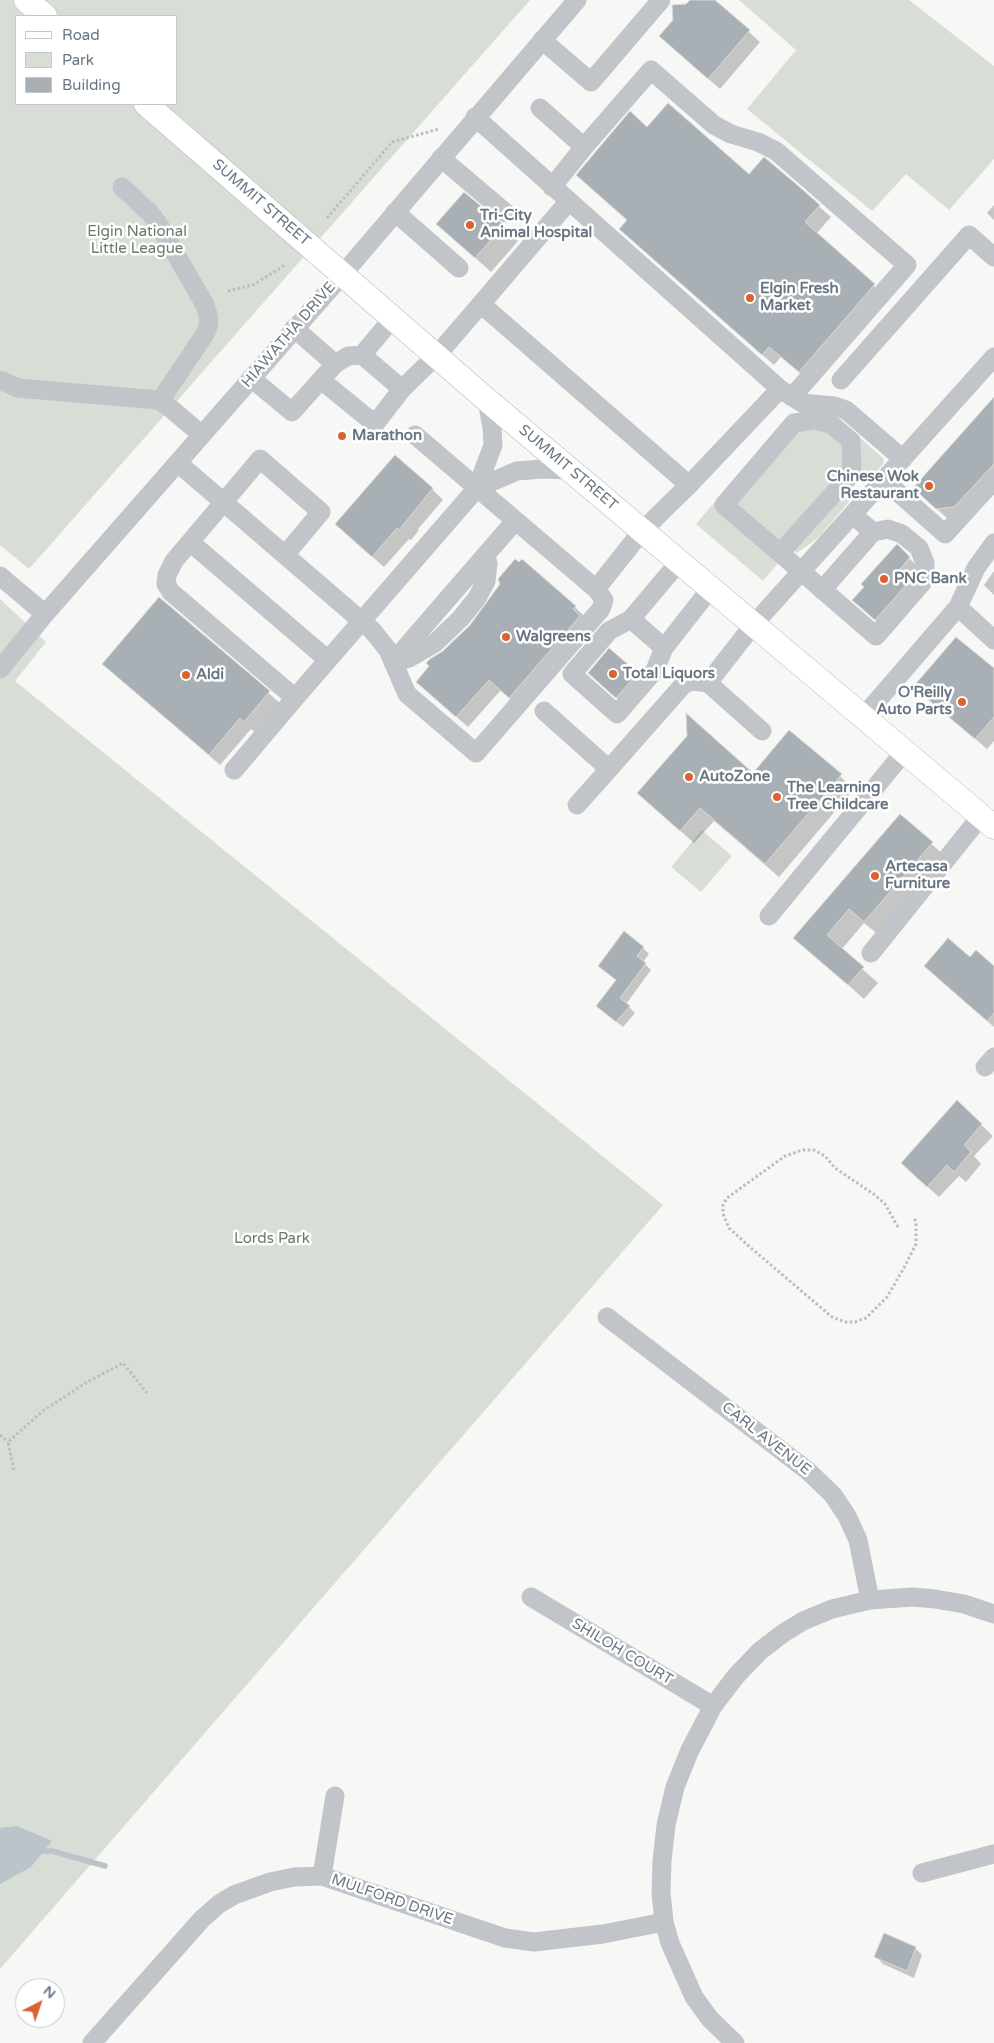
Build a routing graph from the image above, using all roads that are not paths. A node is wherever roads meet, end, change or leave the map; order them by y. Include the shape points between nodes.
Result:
1 (26, 0) edge
2 (576, 0) edge
3 (661, 0) edge
4 (44, 15) edge
5 (542, 40) junction
6 (147, 105) edge
7 (540, 108) dead end
8 (474, 117) junction
9 (584, 147) junction
10 (441, 158) junction
11 (122, 187) dead end
12 (552, 187) junction
13 (569, 201) junction
14 (395, 212) junction
15 (506, 213) dead end
16 (994, 257) edge
17 (459, 268) dead end
18 (343, 274) junction
19 (481, 304) junction
20 (393, 318) junction
21 (294, 328) junction
22 (362, 354) junction
23 (437, 355) junction
24 (994, 357) edge
25 (335, 364) junction
26 (251, 378) junction
27 (0, 380) edge
28 (321, 380) junction
29 (842, 380) dead end
30 (402, 390) junction
31 (786, 393) junction
32 (487, 400) junction
33 (160, 401) junction
34 (202, 435) junction
35 (414, 435) dead end
36 (903, 459) junction
37 (178, 463) junction
38 (570, 470) junction
39 (852, 473) junction
40 (994, 480) edge
41 (689, 485) junction
42 (878, 486) junction
43 (477, 488) junction
44 (223, 502) junction
45 (853, 514) junction
46 (515, 521) junction
47 (642, 531) junction
48 (873, 532) junction
49 (190, 542) junction
50 (994, 543) edge
51 (780, 553) junction
52 (285, 555) junction
53 (679, 562) junction
54 (801, 572) junction
55 (0, 576) edge
56 (711, 588) junction
57 (596, 590) junction
58 (822, 590) junction
59 (958, 607) junction
60 (45, 614) junction
61 (631, 619) junction
62 (361, 621) junction
63 (754, 624) junction
64 (994, 640) edge
65 (664, 648) junction
66 (328, 660) junction
67 (393, 662) junction
68 (0, 669) edge
69 (708, 683) junction
70 (295, 698) junction
71 (544, 711) dead end
72 (864, 716) junction
73 (762, 731) dead end
74 (905, 751) junction
75 (609, 769) junction
76 (234, 770) dead end
77 (577, 805) dead end
78 (988, 822) edge
79 (769, 916) dead end
80 (871, 953) dead end
81 (607, 1317) dead end
82 (530, 1597) dead end
83 (870, 1600) junction
84 (994, 1614) edge
85 (713, 1706) junction
86 (334, 1796) dead end
87 (994, 1854) edge
88 (922, 1873) dead end
89 (322, 1876) junction
90 (664, 1922) junction
91 (92, 2043) edge
92 (736, 2043) edge

1 - 4 main road
2 - 5 street, HIAWATHA DRIVE
3 - 5 street via 591,82
5 - 8 street, HIAWATHA DRIVE
6 - 18 main road, SUMMIT STREET
7 - 9 street
8 - 10 street, HIAWATHA DRIVE
8 - 12 street
9 - 12 street
9 - 31 street via 651,70 714,125 776,151 907,265
10 - 14 street, HIAWATHA DRIVE
10 - 15 street
11 - 33 street via 159,225 208,315 205,334
12 - 13 street
13 - 19 street
13 - 31 street
14 - 17 street
14 - 18 street, HIAWATHA DRIVE
16 - 29 street via 969,235
18 - 20 main road, SUMMIT STREET
18 - 21 street, HIAWATHA DRIVE
19 - 23 street
19 - 41 street
20 - 22 street
20 - 23 main road, SUMMIT STREET
21 - 25 street
21 - 26 street, HIAWATHA DRIVE
22 - 25 street via 348,356
22 - 30 street
23 - 30 street
23 - 32 main road, SUMMIT STREET
24 - 36 street
25 - 28 street
26 - 28 street via 292,412
26 - 34 street, HIAWATHA DRIVE
27 - 33 street via 24,388
28 - 30 street via 375,424
31 - 36 street via 805,404 846,410
31 - 41 street
32 - 38 main road, SUMMIT STREET
32 - 43 street via 493,445
33 - 34 street
34 - 37 street, HIAWATHA DRIVE
35 - 43 street
36 - 42 street
37 - 44 street
37 - 60 street, HIAWATHA DRIVE
38 - 43 street via 517,471
38 - 47 main road, SUMMIT STREET
39 - 42 street
39 - 51 street
39 - 51 street via 851,441 831,424 816,420 794,423 724,505
40 - 42 street via 945,534
41 - 47 street
42 - 45 street
43 - 46 street
43 - 62 street
44 - 49 street
44 - 52 street
44 - 52 street via 260,459 321,512
45 - 48 street
45 - 54 street
46 - 57 street
46 - 67 street via 486,554 486,581 461,618 436,644 410,658
47 - 53 main road, SUMMIT STREET
47 - 57 street
48 - 58 street
48 - 58 street via 888,529 902,534 922,553 924,578 907,601 876,636
49 - 66 street
49 - 70 street via 171,566 167,588
50 - 59 street via 976,568
51 - 54 street
52 - 62 street
53 - 56 main road, SUMMIT STREET
53 - 61 street
54 - 58 street
54 - 63 street
55 - 60 street
56 - 63 main road, SUMMIT STREET
56 - 65 street
57 - 67 street via 604,600 601,609 476,753 407,694
59 - 64 street
59 - 72 street
60 - 68 street, HIAWATHA DRIVE
61 - 65 street
61 - 65 street via 609,631 572,674 617,714 655,670
62 - 66 street
62 - 67 street via 385,645
63 - 69 street
63 - 72 main road, SUMMIT STREET
66 - 70 street
69 - 73 street
69 - 75 street via 694,681 684,684
70 - 76 street
71 - 75 street
72 - 74 main road, SUMMIT STREET
74 - 78 main road, SUMMIT STREET
74 - 79 street
75 - 77 street
78 - 80 street
81 - 83 street, CARL AVENUE via 808,1471 834,1495 858,1540
82 - 85 street, SHILOH COURT
83 - 84 street via 935,1598
83 - 85 street via 832,1609 782,1634 760,1650
85 - 90 street via 690,1750 666,1825 662,1861
86 - 89 street
87 - 88 street
89 - 90 street, MULFORD DRIVE via 505,1938 534,1942 603,1934
89 - 91 street, MULFORD DRIVE via 270,1882 250,1888 220,1904 184,1938
90 - 92 street via 694,1997 710,2019

